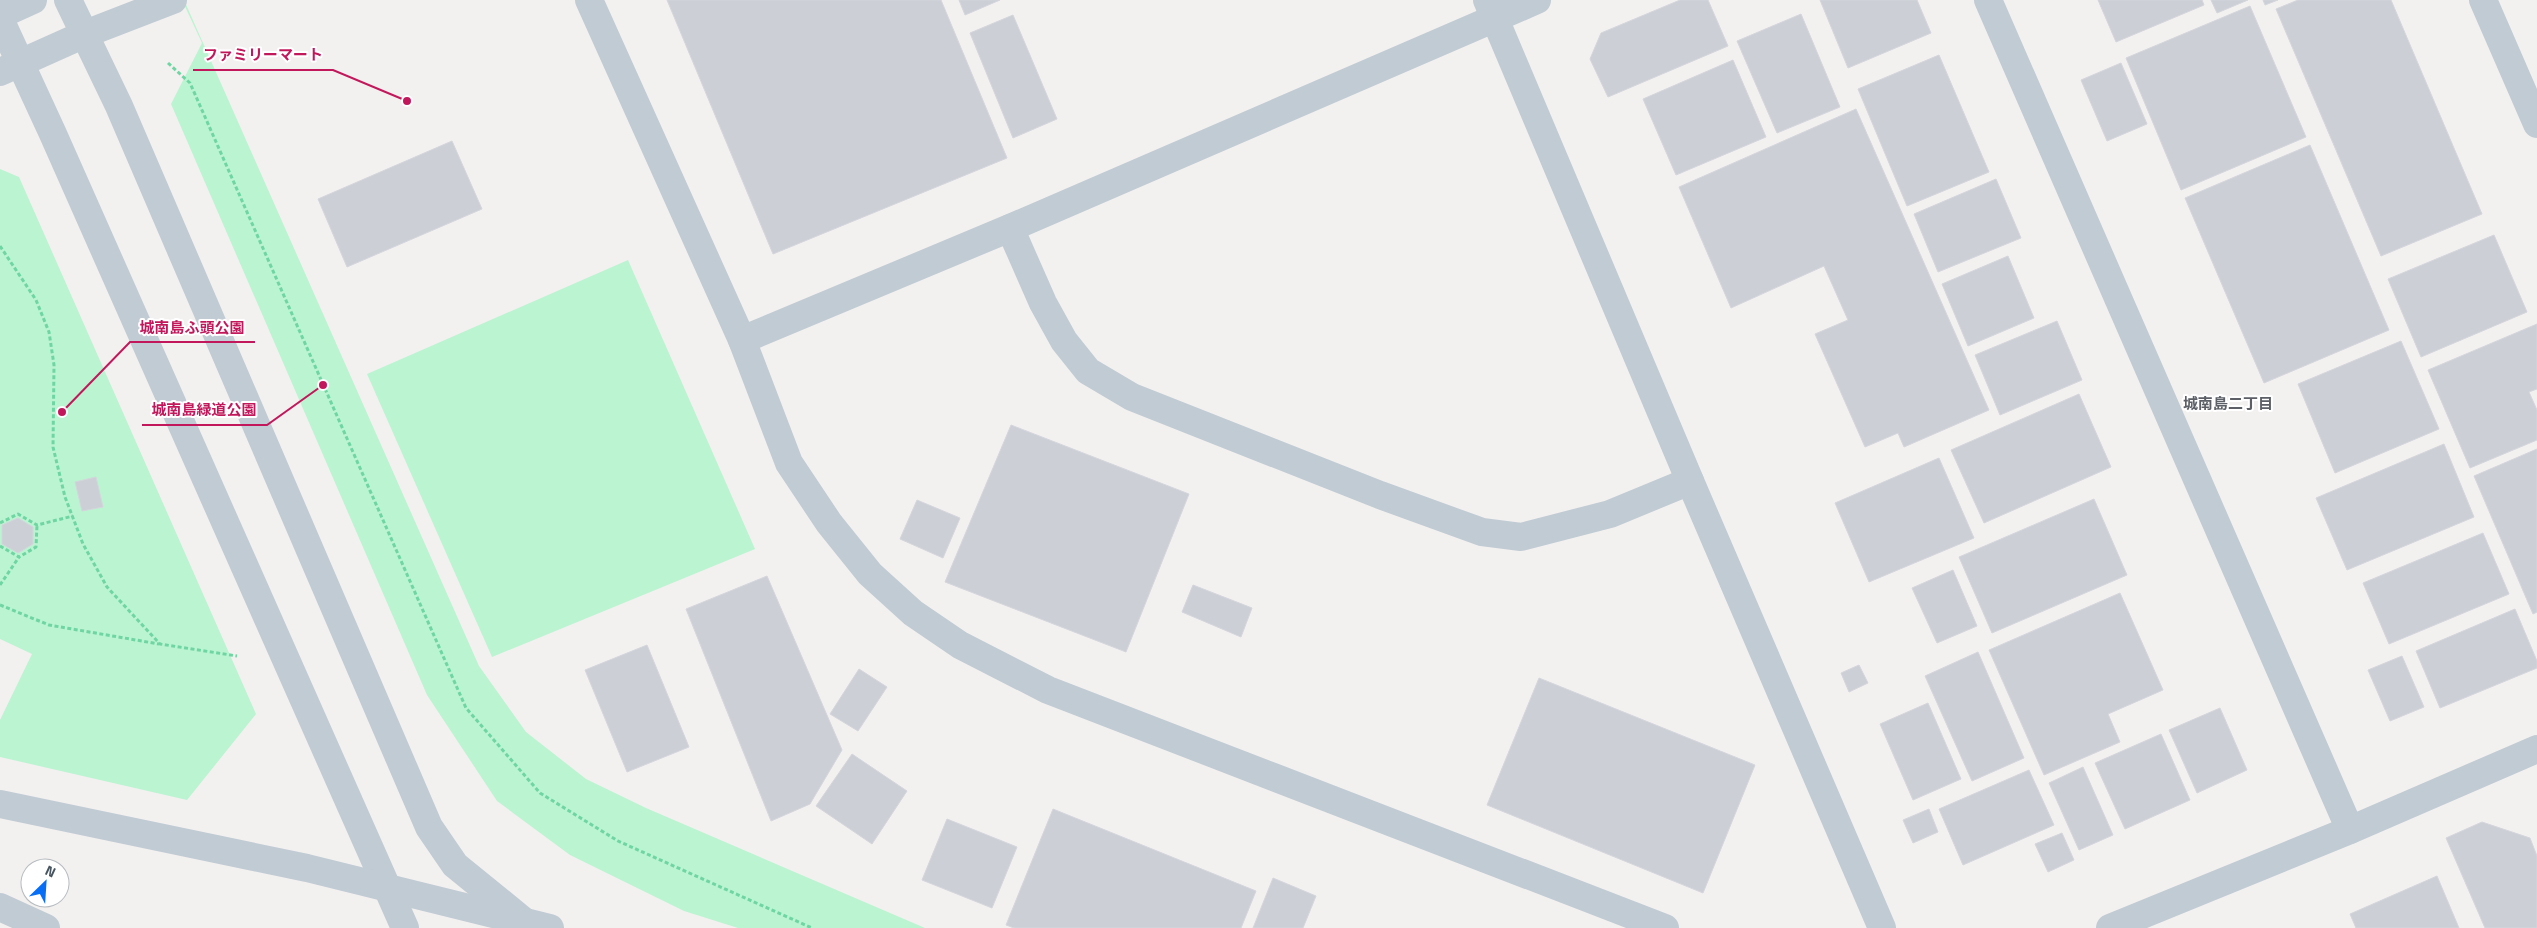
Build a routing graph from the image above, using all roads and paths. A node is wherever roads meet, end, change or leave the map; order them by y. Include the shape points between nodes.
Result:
1 (33, 0) edge
2 (68, 0) edge
3 (174, 0) edge
4 (589, 0) edge
5 (1537, 0) edge
6 (1988, 0) edge
7 (2483, 0) edge
8 (1491, 9) edge
9 (0, 17) edge
10 (85, 34) junction
11 (168, 63) dead end
12 (10, 68) edge
13 (2537, 124) edge
14 (1010, 228) junction
15 (0, 246) edge
16 (742, 340) junction
17 (1690, 481) junction
18 (73, 516) junction
19 (0, 523) edge
20 (37, 525) junction
21 (0, 546) edge
22 (19, 557) junction
23 (0, 584) edge
24 (0, 605) edge
25 (160, 644) junction
26 (237, 656) dead end
27 (2537, 749) edge
28 (0, 804) edge
29 (2350, 830) junction
30 (388, 888) junction
31 (0, 906) edge
32 (538, 925) edge
33 (46, 928) edge
34 (405, 928) edge
35 (812, 928) edge
36 (1665, 928) edge
37 (1882, 928) edge
38 (2110, 928) edge

1 - 9 street
2 - 10 street
3 - 10 street
4 - 16 street
5 - 8 street
6 - 29 street
7 - 13 street
8 - 14 street
8 - 17 street
9 - 12 street
10 - 12 street
10 - 32 street via 430,827 454,864
11 - 35 path via 190,83 466,708 540,793 618,841
12 - 30 street
14 - 16 street
14 - 17 street via 1043,304 1064,341 1088,371 1132,397 1380,495 1482,532 1521,537 1610,514
15 - 18 path via 36,300 49,332 54,365 53,447
16 - 36 street via 789,463 829,523 870,574 913,613 960,645 1048,690
17 - 37 street
18 - 20 path
18 - 25 path via 83,544 107,586
19 - 20 path via 18,514
20 - 22 path via 36,546
21 - 22 path
22 - 23 path
24 - 25 path via 49,625
25 - 26 path
27 - 29 street
28 - 30 street
29 - 38 street
30 - 32 street
30 - 34 street
31 - 33 street

